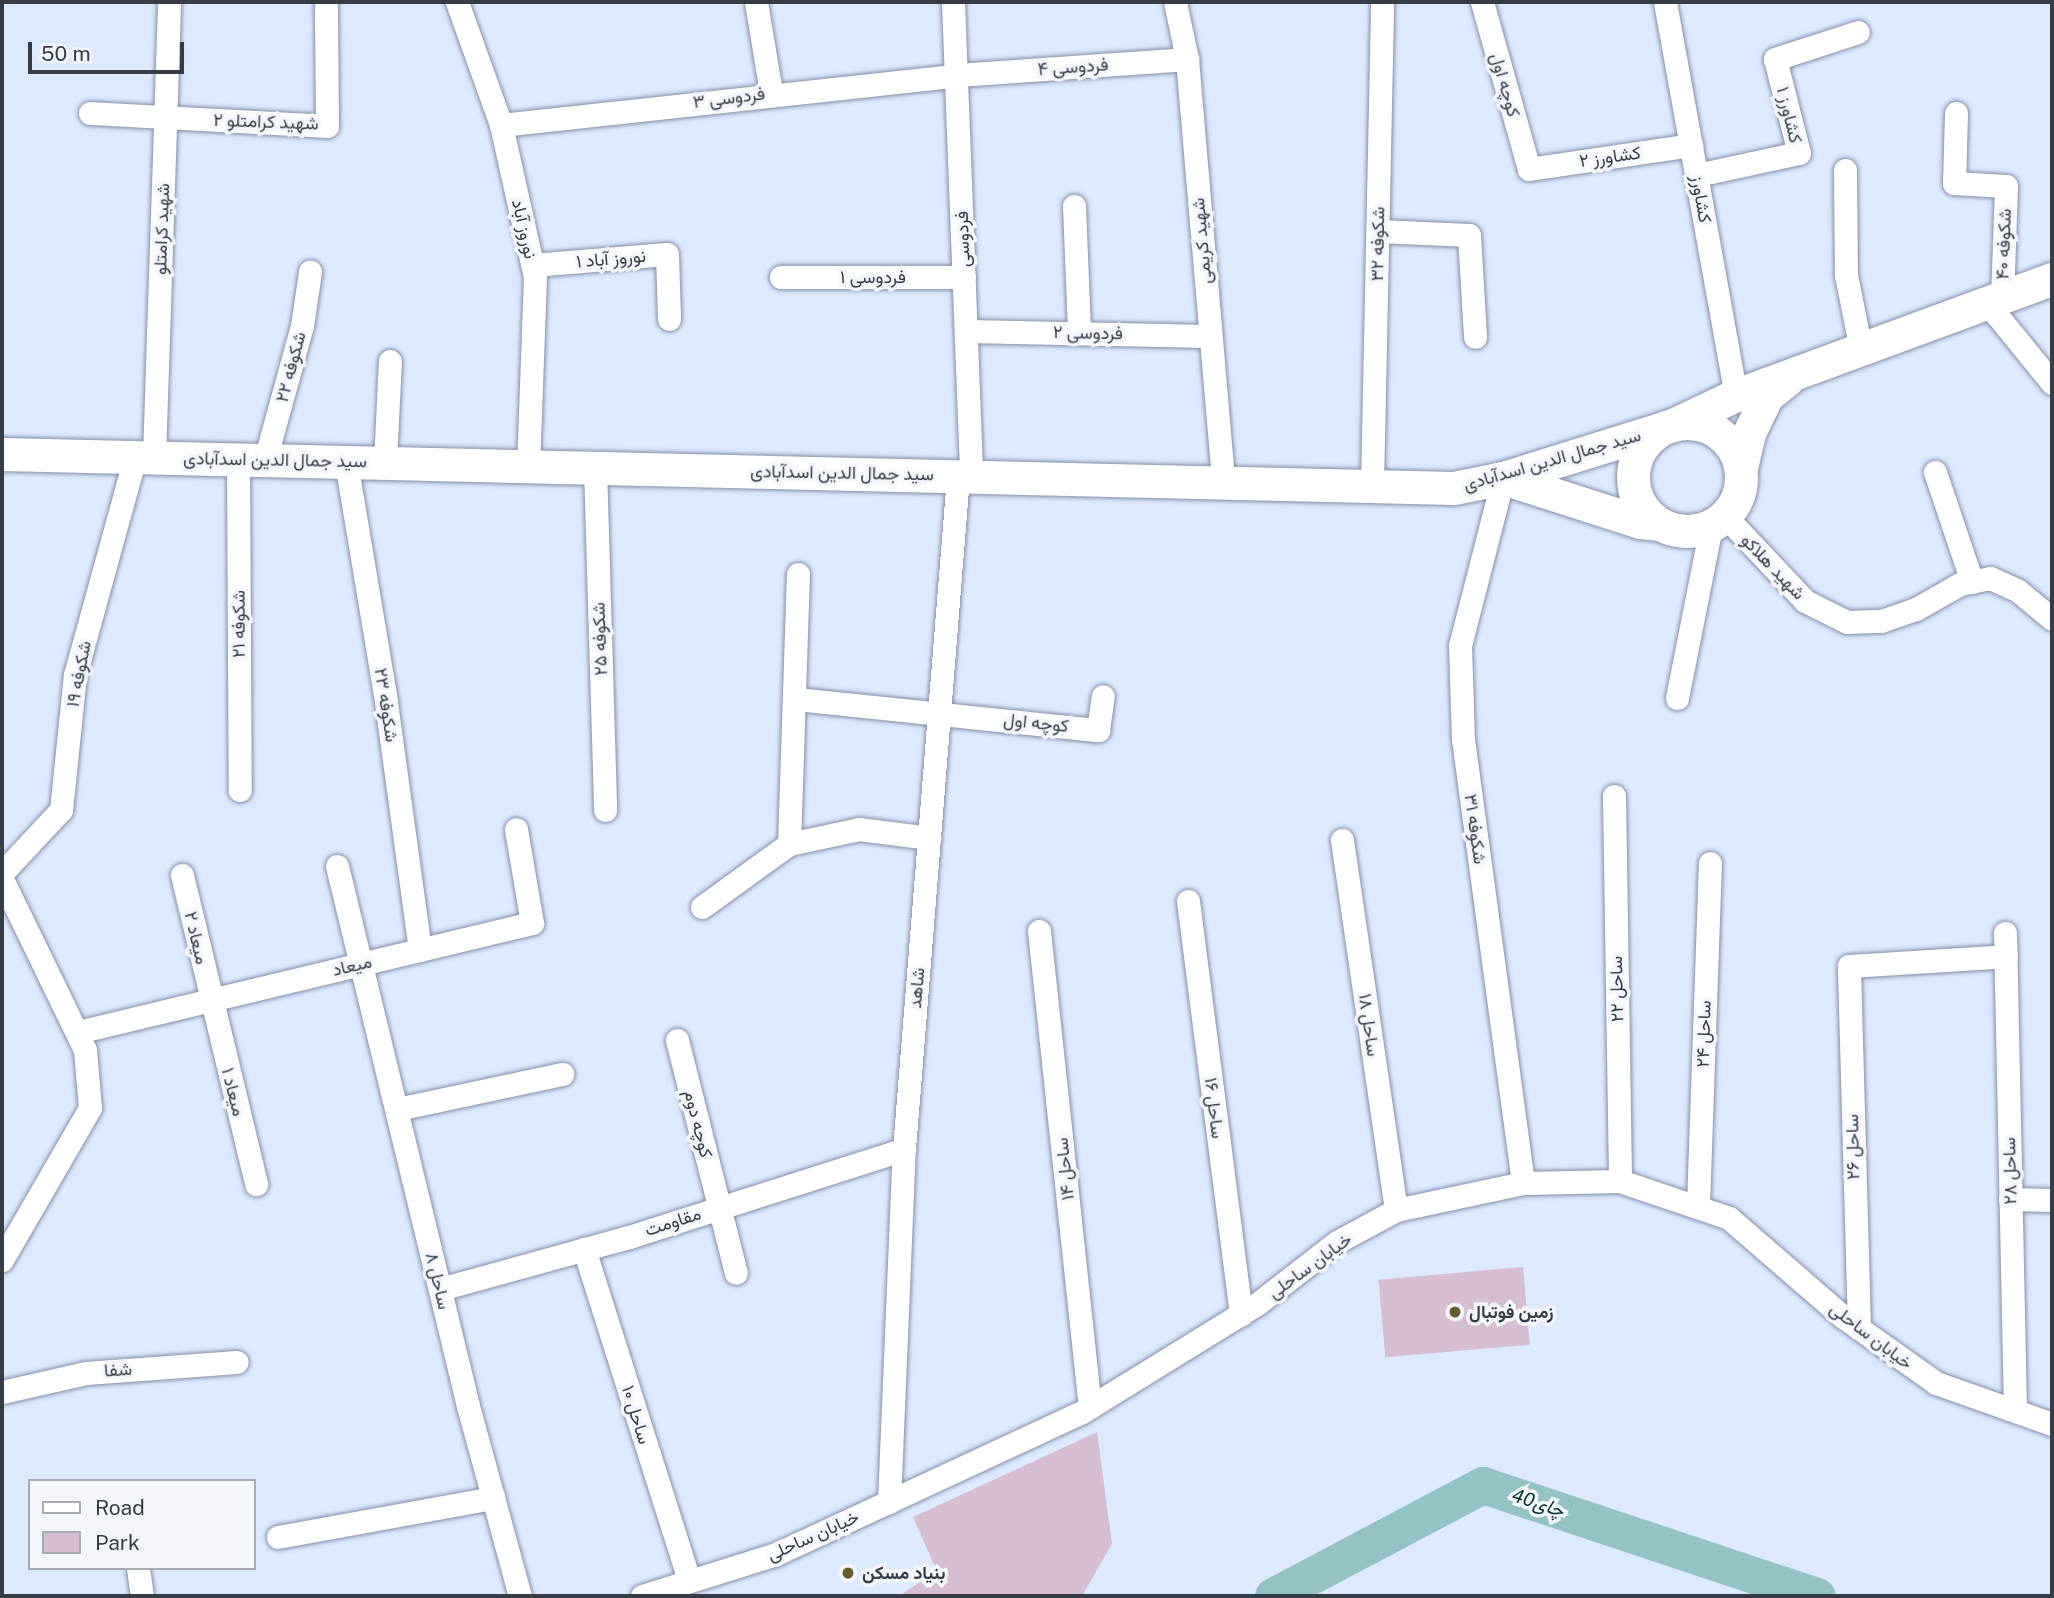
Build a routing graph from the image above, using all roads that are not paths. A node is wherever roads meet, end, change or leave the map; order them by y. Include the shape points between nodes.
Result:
1 (169, 2) edge
2 (326, 2) edge
3 (457, 2) edge
4 (756, 2) edge
5 (953, 2) edge
6 (1175, 2) edge
7 (1382, 2) edge
8 (1482, 2) edge
9 (1665, 2) edge
10 (1858, 32) dead end
11 (1187, 59) junction
12 (958, 75) junction
13 (771, 93) junction
14 (90, 113) dead end
15 (1956, 113) dead end
16 (166, 119) junction
17 (501, 125) junction
18 (1691, 145) junction
19 (1529, 169) joint
20 (1845, 170) dead end
21 (1697, 175) junction
22 (1074, 206) dead end
23 (1378, 231) junction
24 (533, 265) junction
25 (310, 272) dead end
26 (781, 277) dead end
27 (964, 277) junction
28 (2052, 279) edge
29 (1995, 301) junction
30 (669, 319) dead end
31 (966, 331) junction
32 (1079, 333) junction
33 (1210, 336) junction
34 (1475, 337) dead end
35 (1861, 350) junction
36 (390, 361) dead end
37 (1793, 376) junction
38 (2052, 383) edge
39 (1736, 395) junction
40 (1673, 425) junction
41 (2, 454) edge
42 (144, 457) junction
43 (252, 459) junction
44 (346, 462) junction
45 (385, 462) junction
46 (528, 466) junction
47 (595, 467) junction
48 (1741, 468) junction
49 (1935, 472) dead end
50 (965, 476) junction
51 (1503, 478) junction
52 (1223, 482) junction
53 (1372, 486) junction
54 (1718, 521) junction
55 (1660, 524) junction
56 (798, 574) dead end
57 (1972, 582) junction
58 (2052, 620) edge
59 (1103, 696) dead end
60 (1676, 698) dead end
61 (796, 699) junction
62 (939, 712) junction
63 (240, 790) dead end
64 (1614, 796) dead end
65 (605, 810) dead end
66 (516, 829) dead end
67 (929, 838) junction
68 (1342, 840) dead end
69 (789, 844) junction
70 (1710, 863) dead end
71 (337, 866) dead end
72 (2, 873) edge
73 (182, 875) dead end
74 (2, 879) edge
75 (1188, 901) dead end
76 (702, 906) dead end
77 (1039, 931) dead end
78 (2005, 933) dead end
79 (420, 950) junction
80 (2006, 956) junction
81 (362, 964) junction
82 (210, 1000) junction
83 (78, 1032) junction
84 (677, 1040) dead end
85 (562, 1074) dead end
86 (397, 1109) junction
87 (904, 1149) junction
88 (1620, 1181) junction
89 (1523, 1183) junction
90 (256, 1184) dead end
91 (2010, 1199) junction
92 (2052, 1200) edge
93 (1698, 1205) junction
94 (719, 1208) junction
95 (1396, 1210) junction
96 (584, 1249) junction
97 (2, 1260) edge
98 (736, 1273) dead end
99 (440, 1289) junction
100 (1241, 1315) junction
101 (1859, 1328) junction
102 (237, 1362) dead end
103 (2, 1392) edge
104 (1090, 1407) junction
105 (2015, 1410) junction
106 (2052, 1424) edge
107 (494, 1498) junction
108 (889, 1502) junction
109 (278, 1537) dead end
110 (138, 1570) edge
111 (689, 1581) junction
112 (142, 1596) edge
113 (520, 1596) edge
114 (642, 1596) edge

1 - 16 street, شهید کرامتلو
2 - 16 street, شهید کرامتلو ۲ via 327,126
3 - 17 street, نوروز آباد
4 - 13 street
5 - 12 street, فردوسی
6 - 11 street, شهید کریمی
7 - 23 street, شکوفه ۳۲
8 - 19 street, کوچه اول
9 - 18 street, کشاورز
10 - 21 street, کشاورز ۱ via 1775,59 1799,153
11 - 12 street, فردوسی ۴
11 - 33 street, شهید کریمی
12 - 13 street, فردوسی ۳
12 - 27 street, فردوسی
13 - 17 street, فردوسی ۳
14 - 16 street
15 - 29 street, شکوفه ۴۰ via 1954,183 2006,186
16 - 42 street, شهید کرامتلو
17 - 24 street, نوروز آباد
18 - 19 street, کشاورز ۲
18 - 21 street, کشاورز
20 - 35 street via 1846,275
21 - 39 street, کشاورز
22 - 32 street
23 - 34 street via 1469,235
23 - 53 street, شکوفه ۳۲
24 - 30 street, نوروز آباد ۱ via 667,254
24 - 46 street, نوروز آباد
25 - 43 street, شکوفه ۲۲ via 302,326
26 - 27 street, فردوسی ۱
27 - 31 street, فردوسی
28 - 29 main road
29 - 35 main road
29 - 38 street
31 - 32 street, فردوسی ۲
31 - 50 street, فردوسی
32 - 33 street, فردوسی ۲
33 - 52 street, شهید کریمی
35 - 37 main road
36 - 45 street
37 - 39 main road
37 - 48 main road via 1767,396 1749,433
39 - 40 main road
40 - 48 main road via 1691,423 1716,432 1734,451
40 - 51 main road, سید جمال الدین اسدآبادی
40 - 55 main road via 1644,445 1633,479 1646,512
41 - 42 main road, سید جمال الدین اسدآبادی
42 - 43 main road, سید جمال الدین اسدآبادی
42 - 72 street, شکوفه ۱۹ via 75,675 61,810
43 - 44 main road, سید جمال الدین اسدآبادی
43 - 63 street, شکوفه ۲۱
44 - 45 main road, سید جمال الدین اسدآبادی
44 - 79 street, شکوفه ۲۳ via 386,702
45 - 46 main road, سید جمال الدین اسدآبادی
46 - 47 main road, سید جمال الدین اسدآبادی
47 - 50 main road, سید جمال الدین اسدآبادی
47 - 65 street, شکوفه ۲۵
48 - 54 main road via 1741,485
49 - 57 street
50 - 52 main road, سید جمال الدین اسدآبادی
50 - 62 street, شاهد
51 - 53 main road, سید جمال الدین اسدآبادی via 1454,488
51 - 55 main road via 1640,522
51 - 89 street, شکوفه ۳۱ via 1461,645 1463,739
52 - 53 main road, سید جمال الدین اسدآبادی
54 - 55 main road via 1685,531
54 - 57 street, شهید هلاکو via 1805,601 1847,622 1892,617
54 - 60 street
56 - 61 street
57 - 58 street, شهید هلاکو via 1990,578 2017,590
59 - 62 street, کوچه اول via 1098,730
61 - 62 street
61 - 69 street
62 - 67 street, شاهد
64 - 88 street, ساحل ۲۲
66 - 79 street, میعاد via 533,923
67 - 69 street via 859,829
67 - 87 street, شاهد
68 - 95 street, ساحل ۱۸
69 - 76 street
70 - 93 street, ساحل ۲۴
71 - 81 street, ساحل ۸
73 - 82 street, میعاد ۲
74 - 83 street
75 - 100 street, ساحل ۱۶
77 - 104 street, ساحل ۱۴
78 - 80 street, ساحل ۲۸
79 - 81 street, میعاد
80 - 91 street, ساحل ۲۸
80 - 101 street, ساحل ۲۶ via 1849,966
81 - 82 street, میعاد
81 - 86 street, ساحل ۸
82 - 83 street, میعاد
82 - 90 street, میعاد ۱
83 - 97 street via 85,1050 90,1108
84 - 94 street, کوچه دوم
85 - 86 street
86 - 99 street, ساحل ۸
87 - 94 street, مقاومت
87 - 108 street, شاهد
88 - 89 street, خیابان ساحلی
88 - 93 street, خیابان ساحلی
89 - 95 street, خیابان ساحلی
91 - 92 street
91 - 105 street, ساحل ۲۸
93 - 101 street, خیابان ساحلی via 1729,1218
94 - 96 street, مقاومت
94 - 98 street
95 - 100 street, خیابان ساحلی via 1338,1242
96 - 99 street, مقاومت
96 - 111 street, ساحل ۱۰
99 - 107 street, ساحل ۸
100 - 104 street, خیابان ساحلی
101 - 105 street, خیابان ساحلی via 1936,1383
102 - 103 street, شفا via 86,1373
104 - 108 street, خیابان ساحلی
105 - 106 street, خیابان ساحلی
107 - 109 street
107 - 113 street, ساحل ۸
108 - 111 street, خیابان ساحلی via 776,1554
110 - 112 street
111 - 114 street, خیابان ساحلی

